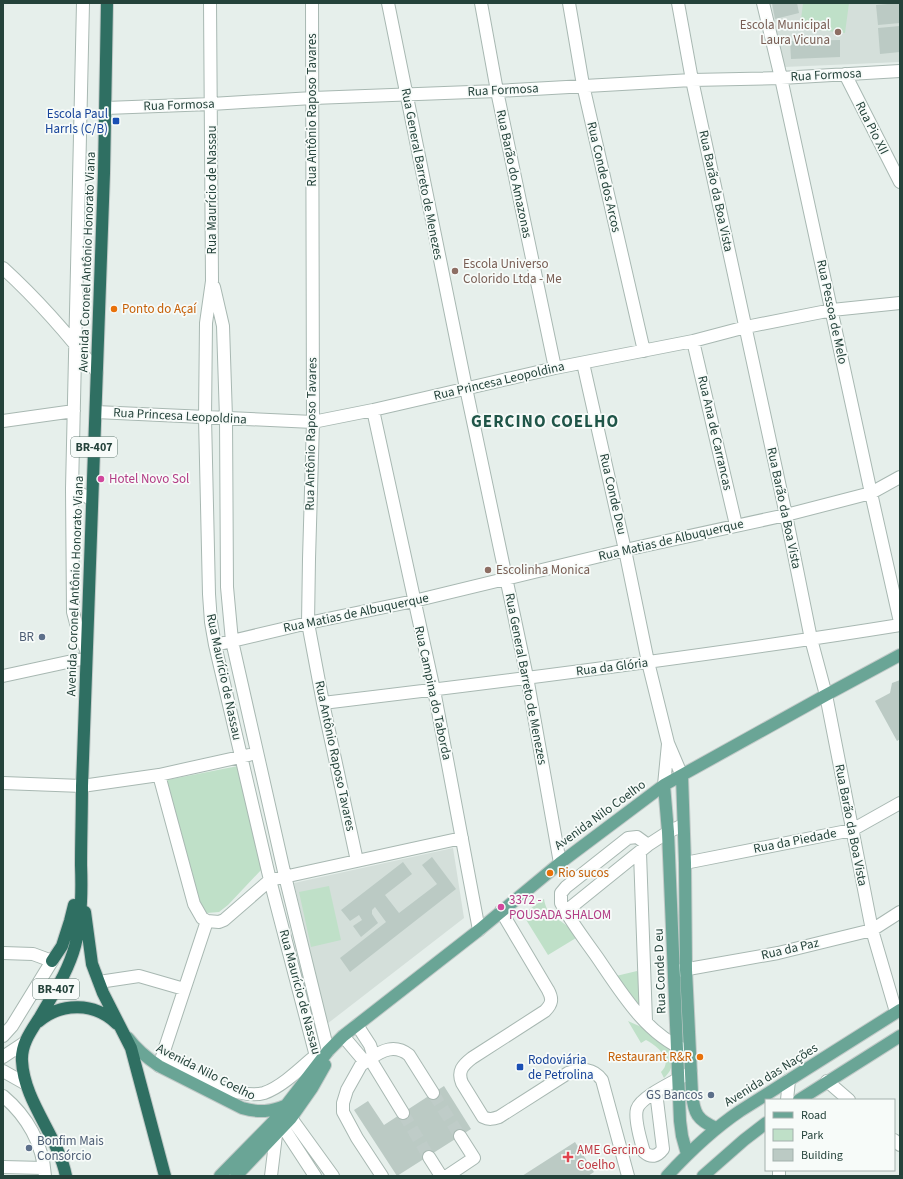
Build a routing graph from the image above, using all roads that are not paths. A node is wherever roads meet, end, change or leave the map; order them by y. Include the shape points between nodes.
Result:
1 (83, 3) edge
2 (107, 3) edge
3 (210, 3) edge
4 (312, 3) edge
5 (388, 3) edge
6 (481, 3) edge
7 (568, 3) edge
8 (678, 3) edge
9 (762, 3) edge
10 (900, 71) edge
11 (845, 74) junction
12 (781, 78) junction
13 (692, 80) junction
14 (583, 85) junction
15 (497, 91) junction
16 (406, 94) junction
17 (313, 98) junction
18 (211, 104) junction
19 (106, 108) junction
20 (900, 182) edge
21 (3, 268) edge
22 (212, 281) junction
23 (900, 303) edge
24 (832, 310) junction
25 (746, 327) junction
26 (693, 341) junction
27 (76, 344) junction
28 (644, 351) junction
29 (583, 363) junction
30 (554, 368) junction
31 (97, 372) junction
32 (466, 388) junction
33 (373, 410) junction
34 (74, 411) junction
35 (96, 412) junction
36 (205, 417) junction
37 (226, 418) junction
38 (3, 421) edge
39 (313, 422) junction
40 (900, 477) edge
41 (72, 489) junction
42 (871, 493) junction
43 (92, 499) junction
44 (786, 515) junction
45 (736, 525) junction
46 (625, 550) junction
47 (506, 579) junction
48 (414, 601) junction
49 (308, 623) junction
50 (900, 623) edge
51 (811, 639) junction
52 (232, 641) junction
53 (214, 645) junction
54 (86, 654) junction
55 (900, 655) edge
56 (648, 662) junction
57 (3, 676) edge
58 (527, 677) junction
59 (434, 690) junction
60 (826, 695) junction
61 (323, 703) junction
62 (668, 743) junction
63 (257, 754) junction
64 (241, 757) junction
65 (158, 775) junction
66 (682, 776) junction
67 (3, 783) edge
68 (664, 785) junction
69 (82, 786) junction
70 (900, 803) edge
71 (683, 825) junction
72 (852, 830) junction
73 (668, 832) junction
74 (462, 838) junction
75 (644, 849) junction
76 (357, 861) junction
77 (560, 863) junction
78 (685, 863) junction
79 (81, 866) junction
80 (285, 876) junction
81 (270, 880) junction
82 (82, 890) junction
83 (501, 911) junction
84 (565, 912) junction
85 (900, 912) edge
86 (207, 922) junction
87 (479, 930) junction
88 (872, 930) junction
89 (3, 953) edge
90 (52, 961) junction
91 (680, 970) junction
92 (99, 982) junction
93 (184, 989) junction
94 (898, 1011) edge
95 (646, 1021) junction
96 (357, 1025) junction
97 (34, 1026) junction
98 (122, 1029) junction
99 (3, 1036) edge
100 (343, 1036) junction
101 (900, 1036) edge
102 (24, 1043) junction
103 (676, 1046) junction
104 (690, 1051) junction
105 (328, 1052) junction
106 (3, 1057) edge
107 (317, 1060) junction
108 (367, 1061) junction
109 (160, 1062) junction
110 (3, 1071) edge
111 (691, 1072) junction
112 (678, 1080) junction
113 (790, 1080) junction
114 (827, 1081) junction
115 (26, 1084) junction
116 (656, 1092) junction
117 (433, 1093) tunnel mouth
118 (3, 1096) edge
119 (787, 1099) edge
120 (800, 1099) edge
121 (848, 1099) edge
122 (288, 1104) junction
123 (403, 1113) tunnel mouth
124 (765, 1124) edge
125 (284, 1126) junction
126 (716, 1128) junction
127 (460, 1136) tunnel mouth
128 (687, 1154) junction
129 (429, 1157) tunnel mouth
130 (3, 1167) edge
131 (44, 1172) edge
132 (165, 1175) edge
133 (66, 1176) edge
134 (73, 1176) edge
135 (220, 1176) edge
136 (236, 1176) edge
137 (271, 1176) edge
138 (315, 1176) edge
139 (333, 1176) edge
140 (382, 1176) edge
141 (441, 1176) edge
142 (447, 1176) edge
143 (628, 1176) edge
144 (667, 1176) edge
145 (703, 1176) edge

1 - 27 street, Avenida Coronel Antônio Honorato Viana
2 - 19 highway, Avenida Coronel Antônio Honorato Viana / BR-407
3 - 18 street, Rua Maurício de Nassau
4 - 17 street, Rua Antônio Raposo Tavares
5 - 16 street, Rua General Barreto de Menezes
6 - 15 street, Rua Barão do Amazonas
7 - 14 street, Rua Conde dos Arcos
8 - 13 street, Rua Barão da Boa Vista
9 - 12 street, Rua Pessoa de Melo
10 - 11 street, Rua Formosa
11 - 12 street, Rua Formosa
11 - 20 street, Rua Pio XII
12 - 13 street, Rua Formosa
12 - 24 street, Rua Pessoa de Melo
13 - 14 street, Rua Formosa
13 - 25 street, Rua Barão da Boa Vista
14 - 15 street, Rua Formosa
14 - 28 street, Rua Conde dos Arcos
15 - 16 street, Rua Formosa
15 - 30 street, Rua Barão do Amazonas
16 - 17 street, Rua Formosa
16 - 32 street, Rua General Barreto de Menezes
17 - 18 street, Rua Formosa
17 - 39 street, Rua Antônio Raposo Tavares
18 - 19 street, Rua Formosa
18 - 22 street, Rua Maurício de Nassau
19 - 31 highway, Avenida Coronel Antônio Honorato Viana / BR-407
21 - 27 street via 45,308
22 - 36 street, Rua Maurício de Nassau via 206,323
22 - 37 street, Rua Maurício de Nassau via 223,326
23 - 24 street, Rua Princesa Leopoldina
24 - 25 street, Rua Princesa Leopoldina
24 - 42 street, Rua Pessoa de Melo
25 - 26 street, Rua Princesa Leopoldina
25 - 44 street, Rua Barão da Boa Vista
26 - 28 street, Rua Princesa Leopoldina
26 - 45 street, Rua Ana de Carrancas
27 - 31 street
27 - 34 street, Avenida Coronel Antônio Honorato Viana
28 - 29 street, Rua Princesa Leopoldina
29 - 30 street, Rua Princesa Leopoldina
29 - 46 street, Rua Conde Deu
30 - 32 street, Rua Princesa Leopoldina
31 - 35 highway, Avenida Coronel Antônio Honorato Viana / BR-407
32 - 33 street, Rua Princesa Leopoldina
32 - 47 street, Rua General Barreto de Menezes
33 - 39 street, Rua Princesa Leopoldina
33 - 48 street, Rua Campina do Taborda
34 - 38 street
34 - 41 street, Avenida Coronel Antônio Honorato Viana
35 - 36 street, Rua Princesa Leopoldina
35 - 43 highway, Avenida Coronel Antônio Honorato Viana / BR-407
36 - 37 street, Rua Princesa Leopoldina
36 - 53 street, Rua Maurício de Nassau via 209,594
37 - 39 street, Rua Princesa Leopoldina
37 - 52 street, Rua Maurício de Nassau via 227,587
39 - 49 street, Rua Antônio Raposo Tavares
40 - 42 street, Rua Matias de Albuquerque
41 - 43 street
41 - 54 street, Avenida Coronel Antônio Honorato Viana via 73,612
42 - 44 street, Rua Matias de Albuquerque
42 - 50 street, Rua Pessoa de Melo
43 - 54 highway, Avenida Coronel Antônio Honorato Viana / BR-407
44 - 45 street, Rua Matias de Albuquerque
44 - 51 street, Rua Barão da Boa Vista
45 - 46 street, Rua Matias de Albuquerque
46 - 47 street, Rua Matias de Albuquerque
46 - 56 street, Rua Conde Deu
47 - 48 street, Rua Matias de Albuquerque
47 - 58 street, Rua General Barreto de Menezes
48 - 49 street, Rua Matias de Albuquerque
48 - 59 street, Rua Campina do Taborda
49 - 52 street, Rua Matias de Albuquerque
49 - 61 street, Rua Antônio Raposo Tavares
50 - 51 street, Rua da Glória
51 - 56 street, Rua da Glória
51 - 60 street, Rua Barão da Boa Vista
52 - 53 street, Rua Matias de Albuquerque
52 - 63 street, Rua Maurício de Nassau
53 - 64 street, Rua Maurício de Nassau
54 - 57 street
54 - 69 highway, Avenida Coronel Antônio Honorato Viana / BR-407
55 - 60 main road, Avenida Nilo Coelho
56 - 58 street, Rua da Glória
56 - 62 street, Rua Conde Deu
58 - 59 street, Rua da Glória
58 - 77 street, Rua General Barreto de Menezes
59 - 61 street, Rua da Glória
59 - 74 street, Rua Campina do Taborda
60 - 66 main road, Avenida Nilo Coelho
60 - 72 street, Rua Barão da Boa Vista
61 - 76 street, Rua Antônio Raposo Tavares
62 - 66 street, Rua Conde Deu
62 - 68 street, Rua Conde Deu
63 - 64 street
63 - 80 street, Rua Maurício de Nassau
64 - 65 street
64 - 81 street, Rua Maurício de Nassau
65 - 69 street
65 - 86 street via 194,904
66 - 68 main road, Avenida Nilo Coelho
66 - 71 main road, Rua Conde D eu
67 - 69 street
68 - 73 main road, Rua Conde D eu
68 - 77 main road, Avenida Nilo Coelho
69 - 79 highway, Avenida Coronel Antônio Honorato Viana / BR-407
70 - 72 street, Rua da Piedade
71 - 73 street
71 - 78 main road, Rua Conde D eu
72 - 78 street, Rua da Piedade
72 - 88 street, Rua Barão da Boa Vista
73 - 75 street
73 - 91 main road, Rua Conde D eu
74 - 76 street
74 - 87 street, Rua Campina do Taborda
75 - 84 street
75 - 84 street via 637,838 628,838 566,887 560,898
75 - 95 street
76 - 80 street
77 - 83 main road, Avenida Nilo Coelho
78 - 91 main road, Rua Conde D eu
79 - 82 highway, Avenida Coronel Antônio Honorato Viana / BR-407
79 - 90 highway via 68,927 62,946
80 - 81 street
80 - 105 street, Rua Maurício de Nassau
81 - 86 street via 224,920
81 - 107 street, Rua Maurício de Nassau
82 - 92 highway, BR-407 via 90,956
82 - 97 highway, Avenida Coronel Antônio Honorato Viana / BR-407 via 73,955
83 - 87 main road, Avenida Nilo Coelho
83 - 143 street via 552,1001 545,1011 472,1058 463,1066 459,1078 483,1117 494,1119 568,1073 586,1069 598,1075 602,1080
84 - 95 street via 628,1002
85 - 88 street, Rua da Paz
86 - 93 street
87 - 96 main road, Avenida Nilo Coelho
88 - 91 street, Rua da Paz via 778,953
88 - 94 street, Rua Barão da Boa Vista
89 - 90 street via 33,954
90 - 99 street via 12,1026
91 - 103 main road, Rua Conde D eu
91 - 104 main road, Rua Conde D eu
92 - 93 street via 139,976
92 - 98 highway, BR-407
93 - 109 street
94 - 113 main road, Avenida das Nações
95 - 103 street
96 - 100 main road, Avenida Nilo Coelho
96 - 108 street via 372,1050 373,1054
97 - 98 highway via 57,1010 79,1007 104,1013
97 - 102 highway, Avenida Coronel Antônio Honorato Viana / BR-407
98 - 109 main road, Avenida Nilo Coelho via 146,1058
98 - 132 highway, BR-407 via 131,1048
100 - 105 main road, Avenida Nilo Coelho
100 - 108 street
100 - 125 main road, Avenida Nilo Coelho via 312,1088
101 - 114 main road
102 - 106 street
102 - 115 highway, Avenida Coronel Antônio Honorato Viana / BR-407 via 22,1060
103 - 104 street
103 - 112 main road, Rua Conde D eu
104 - 111 main road, Rua Conde D eu
105 - 107 main road, Avenida Nilo Coelho
107 - 109 street via 274,1088 252,1094 231,1090
107 - 122 main road, Avenida Nilo Coelho
108 - 117 street via 384,1050 397,1049 405,1052
108 - 123 street
108 - 140 street via 361,1065 347,1090 343,1103 344,1112 357,1138
109 - 122 main road, Avenida Nilo Coelho via 253,1112 273,1110
110 - 115 street
111 - 112 street
111 - 126 main road, Rua Conde D eu via 693,1106 704,1123
112 - 116 street
112 - 128 main road, Rua Conde D eu via 682,1136
113 - 119 street
113 - 126 main road, Avenida das Nações
114 - 120 main road
114 - 121 street
115 - 133 highway, Avenida Coronel Antônio Honorato Viana / BR-407 via 60,1155
115 - 134 highway, Avenida Coronel Antônio Honorato Viana / BR-407 via 53,1127
116 - 116 street via 663,1149 653,1157 644,1152 636,1115 641,1101
118 - 131 street via 13,1104 31,1128 40,1146
122 - 135 main road, Avenida Nilo Coelho
124 - 145 main road
125 - 136 main road, Avenida Nilo Coelho
125 - 137 street
125 - 138 street
125 - 139 street
126 - 128 main road, Avenida das Nações
127 - 142 street via 474,1158
128 - 144 main road, Avenida das Nações
129 - 141 street
130 - 131 street

